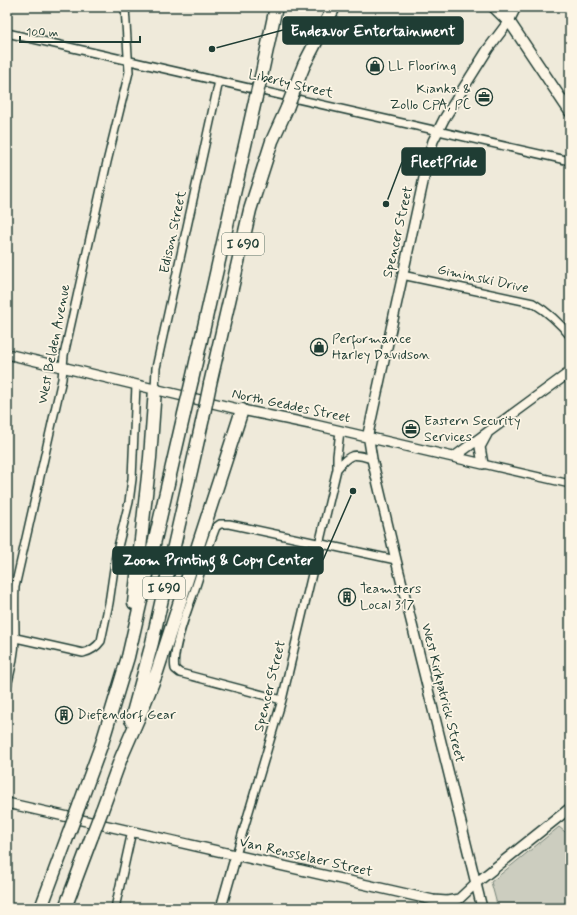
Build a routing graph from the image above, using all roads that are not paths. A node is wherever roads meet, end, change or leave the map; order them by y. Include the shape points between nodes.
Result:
1 (125, 7) edge
2 (276, 7) edge
3 (334, 7) edge
4 (495, 7) edge
5 (506, 7) edge
6 (516, 7) edge
7 (509, 21) junction
8 (7, 33) edge
9 (128, 61) junction
10 (219, 81) junction
11 (570, 112) edge
12 (438, 130) junction
13 (570, 161) edge
14 (402, 275) junction
15 (570, 336) edge
16 (7, 354) edge
17 (63, 367) junction
18 (570, 372) edge
19 (136, 384) junction
20 (155, 389) junction
21 (242, 410) junction
22 (340, 431) junction
23 (487, 434) junction
24 (368, 437) junction
25 (454, 457) junction
26 (372, 459) junction
27 (483, 464) junction
28 (337, 469) junction
29 (570, 484) edge
30 (318, 544) junction
31 (396, 560) junction
32 (7, 636) edge
33 (15, 638) junction
34 (120, 685) junction
35 (7, 686) edge
36 (282, 700) junction
37 (121, 758) junction
38 (7, 803) edge
39 (570, 808) edge
40 (132, 832) junction
41 (236, 855) junction
42 (476, 883) junction
43 (41, 908) edge
44 (65, 908) edge
45 (115, 908) edge
46 (221, 908) edge
47 (482, 908) edge

1 - 9 street, West Belden Avenue
2 - 34 highway, I 690, bridge
3 - 37 highway, I 690, bridge via 304,65 272,141 250,210 152,643
4 - 7 highway
5 - 7 highway
6 - 7 street, Spencer Street
7 - 11 main road
7 - 12 street, Spencer Street via 488,48
8 - 9 street, Liberty Street
9 - 10 street, Liberty Street
9 - 17 street, West Belden Avenue via 126,89 107,162
10 - 12 street, Liberty Street
10 - 20 street, Edison Street via 156,368
12 - 13 street, Liberty Street
12 - 14 street, Spencer Street via 429,155
14 - 15 street, Giminski Drive via 533,303 546,311
14 - 24 street, Spencer Street
16 - 17 street, North Geddes Street
17 - 19 street, North Geddes Street
17 - 33 street, West Belden Avenue via 15,587
18 - 23 street
19 - 20 street, North Geddes Street
19 - 33 street via 129,502 116,555 104,630 99,643 90,651 83,653
20 - 21 street, North Geddes Street
20 - 34 highway via 135,597
21 - 22 street, North Geddes Street
21 - 37 highway via 157,672
22 - 24 street, North Geddes Street
22 - 28 street, Spencer Street
23 - 25 street
23 - 27 street via 480,447
24 - 25 street, North Geddes Street
24 - 26 street, West Kirkpatrick Street
25 - 27 street, North Geddes Street
26 - 28 street via 354,455 346,458
26 - 31 street, West Kirkpatrick Street
27 - 29 street, North Geddes Street
28 - 30 street, Spencer Street
30 - 31 street
30 - 36 street, Spencer Street
30 - 36 street via 220,524 216,527 183,624 174,664 174,669 180,674
31 - 42 street, West Kirkpatrick Street
32 - 33 street
33 - 35 street, West Belden Avenue
34 - 43 highway, I 690, bridge via 102,743
36 - 41 street, Spencer Street
37 - 44 highway, I 690, bridge
38 - 40 street, Van Rensselaer Street
39 - 42 street, Van Rensselaer Street
40 - 41 street, Van Rensselaer Street
40 - 45 street
41 - 42 street, Van Rensselaer Street via 433,900 459,899
41 - 46 street, Spencer Street
42 - 47 street, West Kirkpatrick Street

